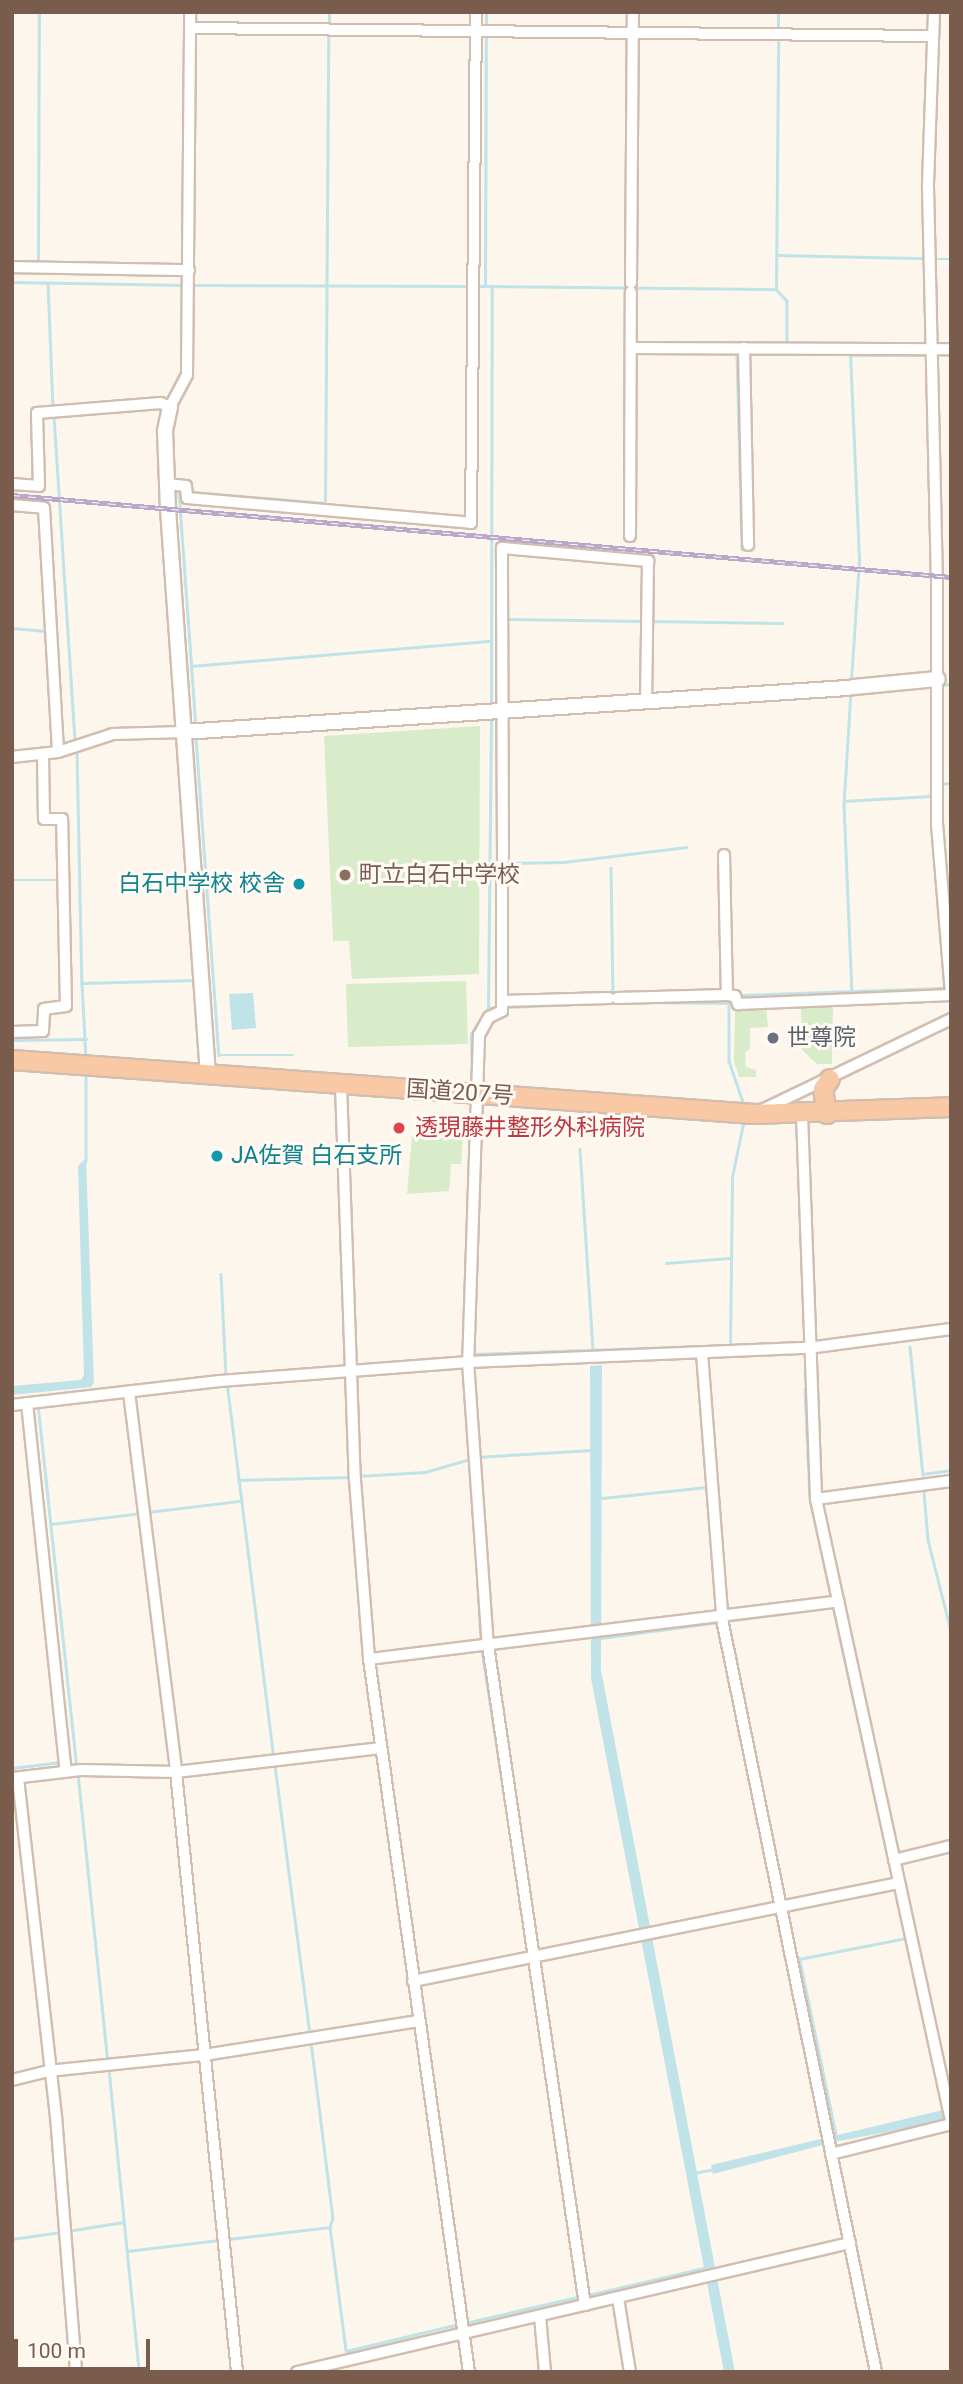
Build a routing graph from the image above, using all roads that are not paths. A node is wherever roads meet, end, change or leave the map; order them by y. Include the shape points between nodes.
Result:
1 (190, 12) edge
2 (477, 12) edge
3 (633, 12) edge
4 (934, 12) edge
5 (190, 28) junction
6 (483, 31) junction
7 (633, 32) junction
8 (933, 36) junction
9 (12, 267) edge
10 (189, 279) junction
11 (631, 348) junction
12 (930, 349) junction
13 (951, 349) edge
14 (744, 352) junction
15 (170, 407) junction
16 (12, 484) edge
17 (167, 484) junction
18 (12, 505) edge
19 (630, 536) dead end
20 (748, 545) dead end
21 (942, 682) edge
22 (646, 701) junction
23 (495, 714) junction
24 (192, 732) junction
25 (58, 752) junction
26 (43, 754) junction
27 (12, 757) edge
28 (724, 855) dead end
29 (947, 906) edge
30 (948, 934) edge
31 (951, 994) edge
32 (727, 995) junction
33 (502, 1006) junction
34 (951, 1019) edge
35 (12, 1032) edge
36 (12, 1060) edge
37 (208, 1075) junction
38 (830, 1079) junction
39 (341, 1085) junction
40 (475, 1094) junction
41 (951, 1107) edge
42 (748, 1113) junction
43 (827, 1114) junction
44 (802, 1115) junction
45 (951, 1329) edge
46 (808, 1348) junction
47 (702, 1353) junction
48 (469, 1357) junction
49 (352, 1372) junction
50 (129, 1392) junction
51 (35, 1403) junction
52 (12, 1405) edge
53 (951, 1481) edge
54 (816, 1499) junction
55 (834, 1601) junction
56 (722, 1619) junction
57 (484, 1646) junction
58 (369, 1660) junction
59 (379, 1748) junction
60 (70, 1767) junction
61 (176, 1772) junction
62 (15, 1778) edge
63 (951, 1846) edge
64 (894, 1860) junction
65 (895, 1884) junction
66 (781, 1907) junction
67 (530, 1957) junction
68 (412, 1981) junction
69 (418, 2021) junction
70 (204, 2055) junction
71 (48, 2071) junction
72 (12, 2080) edge
73 (950, 2118) edge
74 (830, 2146) junction
75 (850, 2243) junction
76 (618, 2298) junction
77 (585, 2299) junction
78 (540, 2316) junction
79 (463, 2327) junction
80 (76, 2372) edge
81 (237, 2372) edge
82 (298, 2372) edge
83 (469, 2372) edge
84 (545, 2372) edge
85 (630, 2372) edge
86 (876, 2372) edge

1 - 5 street
2 - 6 street
3 - 7 street
4 - 8 street
5 - 6 street
5 - 10 street
6 - 7 street
6 - 17 street via 471,523 187,498 186,486
7 - 8 street
7 - 11 street
8 - 12 street
9 - 10 street
10 - 15 street via 187,375
11 - 14 street
11 - 19 street
12 - 13 street
12 - 14 street
12 - 21 street
14 - 20 street
15 - 16 street via 161,402 37,413 39,486
15 - 17 street via 165,420
17 - 24 street
18 - 25 street via 44,508
21 - 22 street
21 - 29 street via 937,784
22 - 23 street
22 - 23 street via 648,561 502,548 503,619
23 - 24 street
23 - 33 street via 503,862
24 - 25 street via 113,734
24 - 37 street
25 - 26 street
26 - 27 street
26 - 35 street via 44,819 62,820 66,1006 44,1009 43,1031
28 - 32 street
29 - 30 street
30 - 31 street
31 - 32 street via 738,1004 735,996
32 - 33 street
33 - 40 street via 479,1035
34 - 38 street
36 - 37 highway, 国道207号
37 - 39 highway, 国道207号
38 - 42 street
38 - 43 highway via 822,1089
39 - 40 highway, 国道207号
39 - 49 street
40 - 42 highway, 国道207号
40 - 48 street
41 - 43 highway, 国道207号
42 - 44 highway, 国道207号
43 - 44 highway, 国道207号
44 - 46 street
45 - 46 street
46 - 47 street
46 - 54 street
47 - 48 street
47 - 56 street
48 - 49 street
48 - 57 street
49 - 50 street
49 - 58 street
50 - 51 street
50 - 61 street
51 - 52 street
51 - 60 street
53 - 54 street
54 - 55 street
55 - 56 street
55 - 64 street
56 - 57 street
56 - 66 street
57 - 58 street
57 - 67 street
58 - 59 street
59 - 61 street
59 - 68 street
60 - 61 street
60 - 62 street
61 - 70 street
62 - 71 street
63 - 64 street
64 - 65 street
65 - 66 street
65 - 73 street
66 - 67 street
66 - 74 street
67 - 68 street
67 - 77 street
68 - 69 street
69 - 70 street
69 - 79 street
70 - 71 street
70 - 81 street
71 - 72 street
71 - 80 street
73 - 74 street
74 - 75 street
75 - 76 street
75 - 86 street
76 - 77 street
76 - 85 street
77 - 78 street
78 - 79 street
78 - 84 street
79 - 82 street
79 - 83 street

